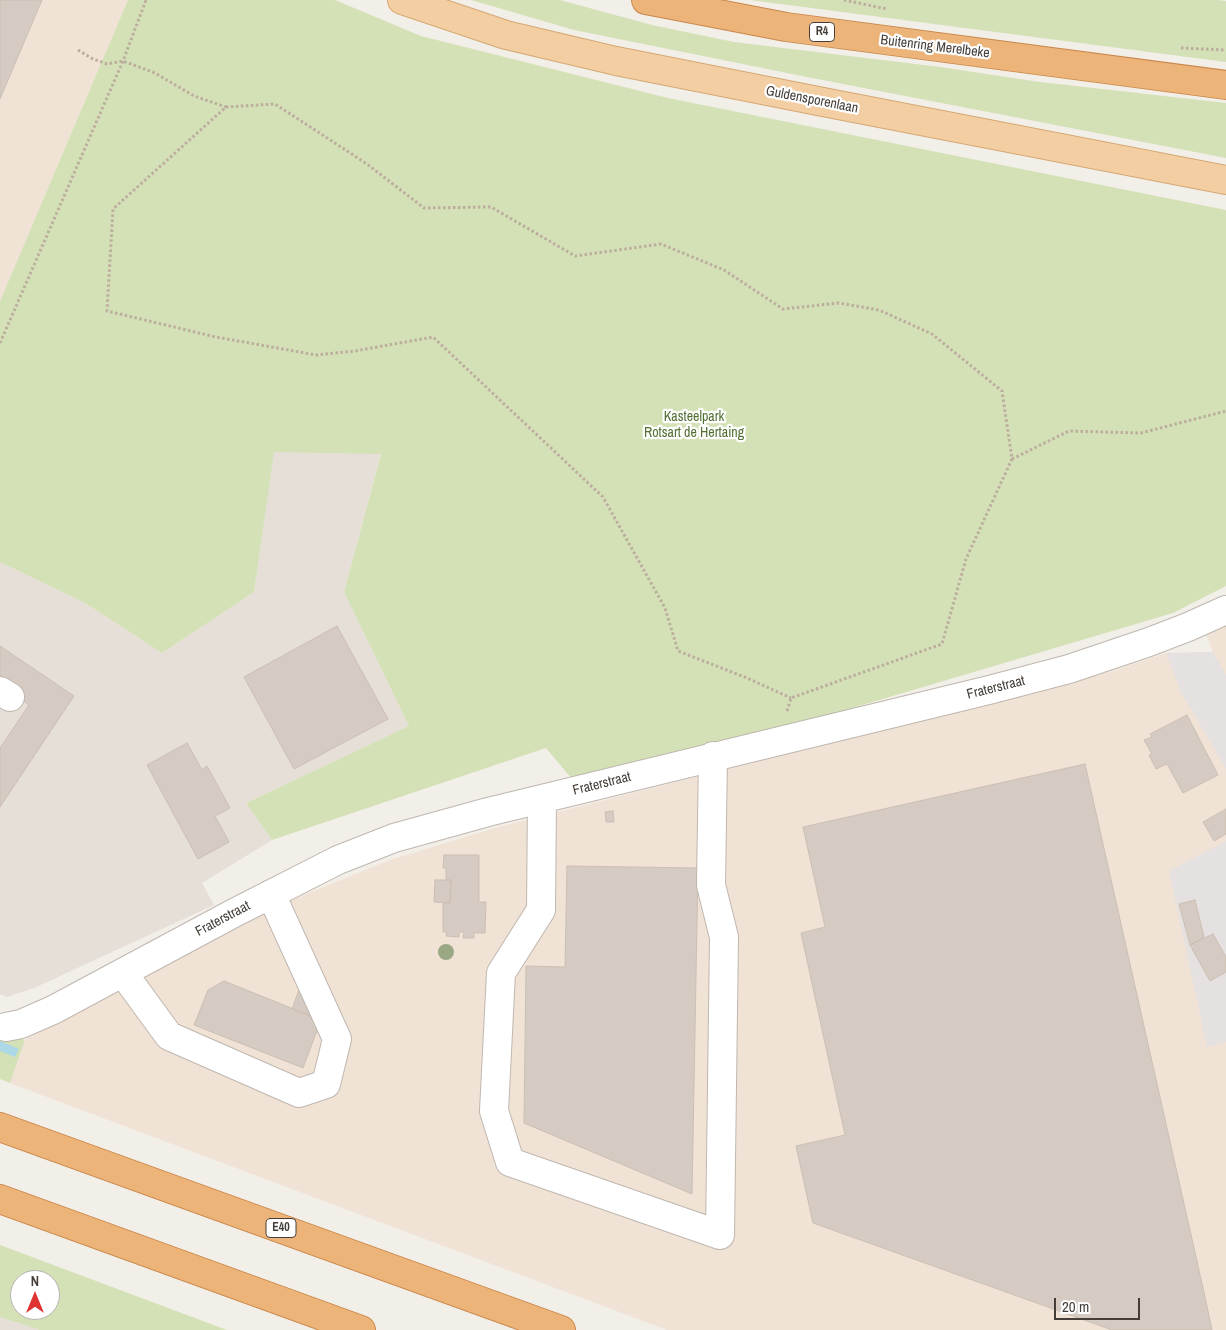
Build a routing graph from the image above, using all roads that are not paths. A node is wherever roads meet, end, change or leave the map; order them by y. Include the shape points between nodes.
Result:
1 (402, 0) edge
2 (646, 0) edge
3 (1226, 86) edge
4 (1226, 180) edge
5 (1226, 610) edge
6 (713, 756) junction
7 (542, 798) junction
8 (271, 894) junction
9 (123, 973) junction
10 (6, 1027) dead end
11 (0, 1127) edge
12 (0, 1198) edge
13 (361, 1330) edge
14 (561, 1330) edge

1 - 4 main road, Guldensporenlaan via 506,35 616,61
2 - 3 highway, Buitenring Merelbeke / R4 via 786,27
5 - 6 street, Fraterstraat via 1149,642 1069,669
6 - 7 street, Fraterstraat
6 - 7 street via 710,885 724,937 720,1235 510,1162 494,1111 501,973 542,910
7 - 8 street, Fraterstraat via 394,838 338,860
8 - 9 street, Fraterstraat
8 - 9 street via 337,1039 326,1084 299,1093 169,1036
9 - 10 street, Fraterstraat via 53,1010
11 - 14 highway, E40
12 - 13 highway

